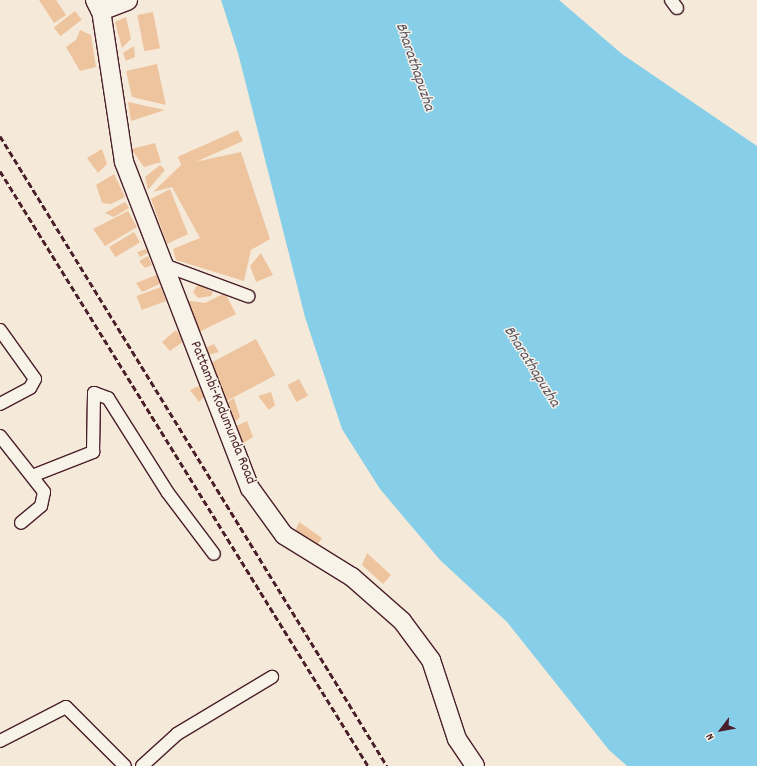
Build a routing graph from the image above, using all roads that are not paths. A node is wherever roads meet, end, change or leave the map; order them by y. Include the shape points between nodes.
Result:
1 (127, 0) edge
2 (99, 5) edge
3 (164, 265) junction
4 (248, 296) dead end
5 (0, 330) edge
6 (0, 404) edge
7 (0, 436) edge
8 (32, 476) junction
9 (21, 523) dead end
10 (214, 554) dead end
11 (272, 676) dead end
12 (0, 741) edge
13 (125, 766) edge
14 (142, 766) edge
15 (475, 766) edge

1 - 2 main road
2 - 3 main road, Pattambi-Kodumunda Road via 124,162
3 - 4 street
3 - 15 main road, Pattambi-Kodumunda Road via 250,488 284,535 352,577 402,621 431,660 457,739
5 - 6 street via 35,379 30,388
7 - 8 street
8 - 9 street via 44,492 41,506
8 - 10 street via 93,452 94,393 108,398 168,493
11 - 14 street via 177,734
12 - 13 street via 66,707

